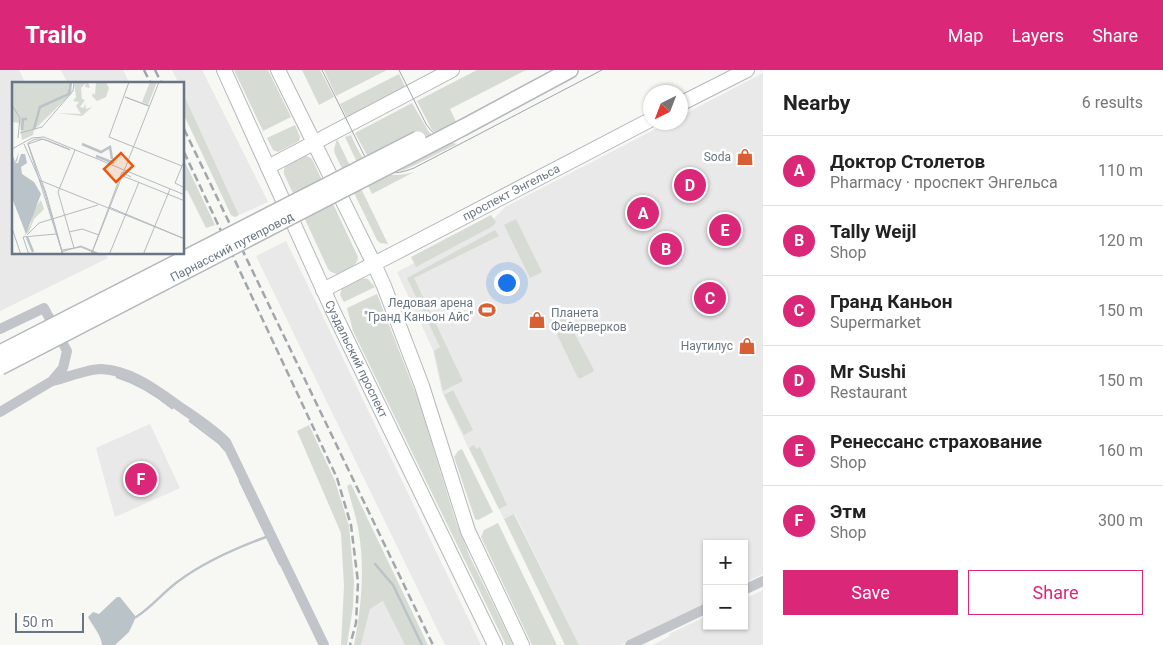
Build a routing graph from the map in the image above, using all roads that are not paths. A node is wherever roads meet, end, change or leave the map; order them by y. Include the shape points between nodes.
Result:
1 (224, 70) edge
2 (278, 70) edge
3 (549, 70) edge
4 (570, 70) edge
5 (747, 70) edge
6 (446, 71) edge
7 (688, 100) edge
8 (462, 122) junction
9 (643, 124) edge
10 (314, 142) junction
11 (268, 167) junction
12 (374, 264) junction
13 (323, 290) junction
14 (0, 329) edge
15 (0, 354) edge
16 (0, 367) edge
17 (52, 381) junction
18 (0, 412) edge
19 (763, 581) edge
20 (748, 588) edge
21 (703, 610) edge
22 (324, 645) edge
23 (495, 645) edge
24 (522, 645) edge
25 (630, 645) edge

1 - 11 main road, Суздальский проспект
2 - 10 main road
3 - 8 main road
4 - 8 main road
5 - 7 main road
6 - 10 main road
8 - 15 main road, Парнасский путепровод, bridge
8 - 16 main road, Парнасский путепровод, bridge
9 - 12 main road, проспект Энгельса
10 - 11 main road
10 - 12 main road
11 - 13 main road, Суздальский проспект
12 - 13 main road, проспект Энгельса
12 - 24 main road via 422,386 468,531
13 - 23 main road, Суздальский проспект
14 - 17 street via 44,308 67,351 63,368
17 - 18 street
17 - 22 street via 91,370 114,371 154,389 216,431 226,442
19 - 20 street
21 - 25 street

